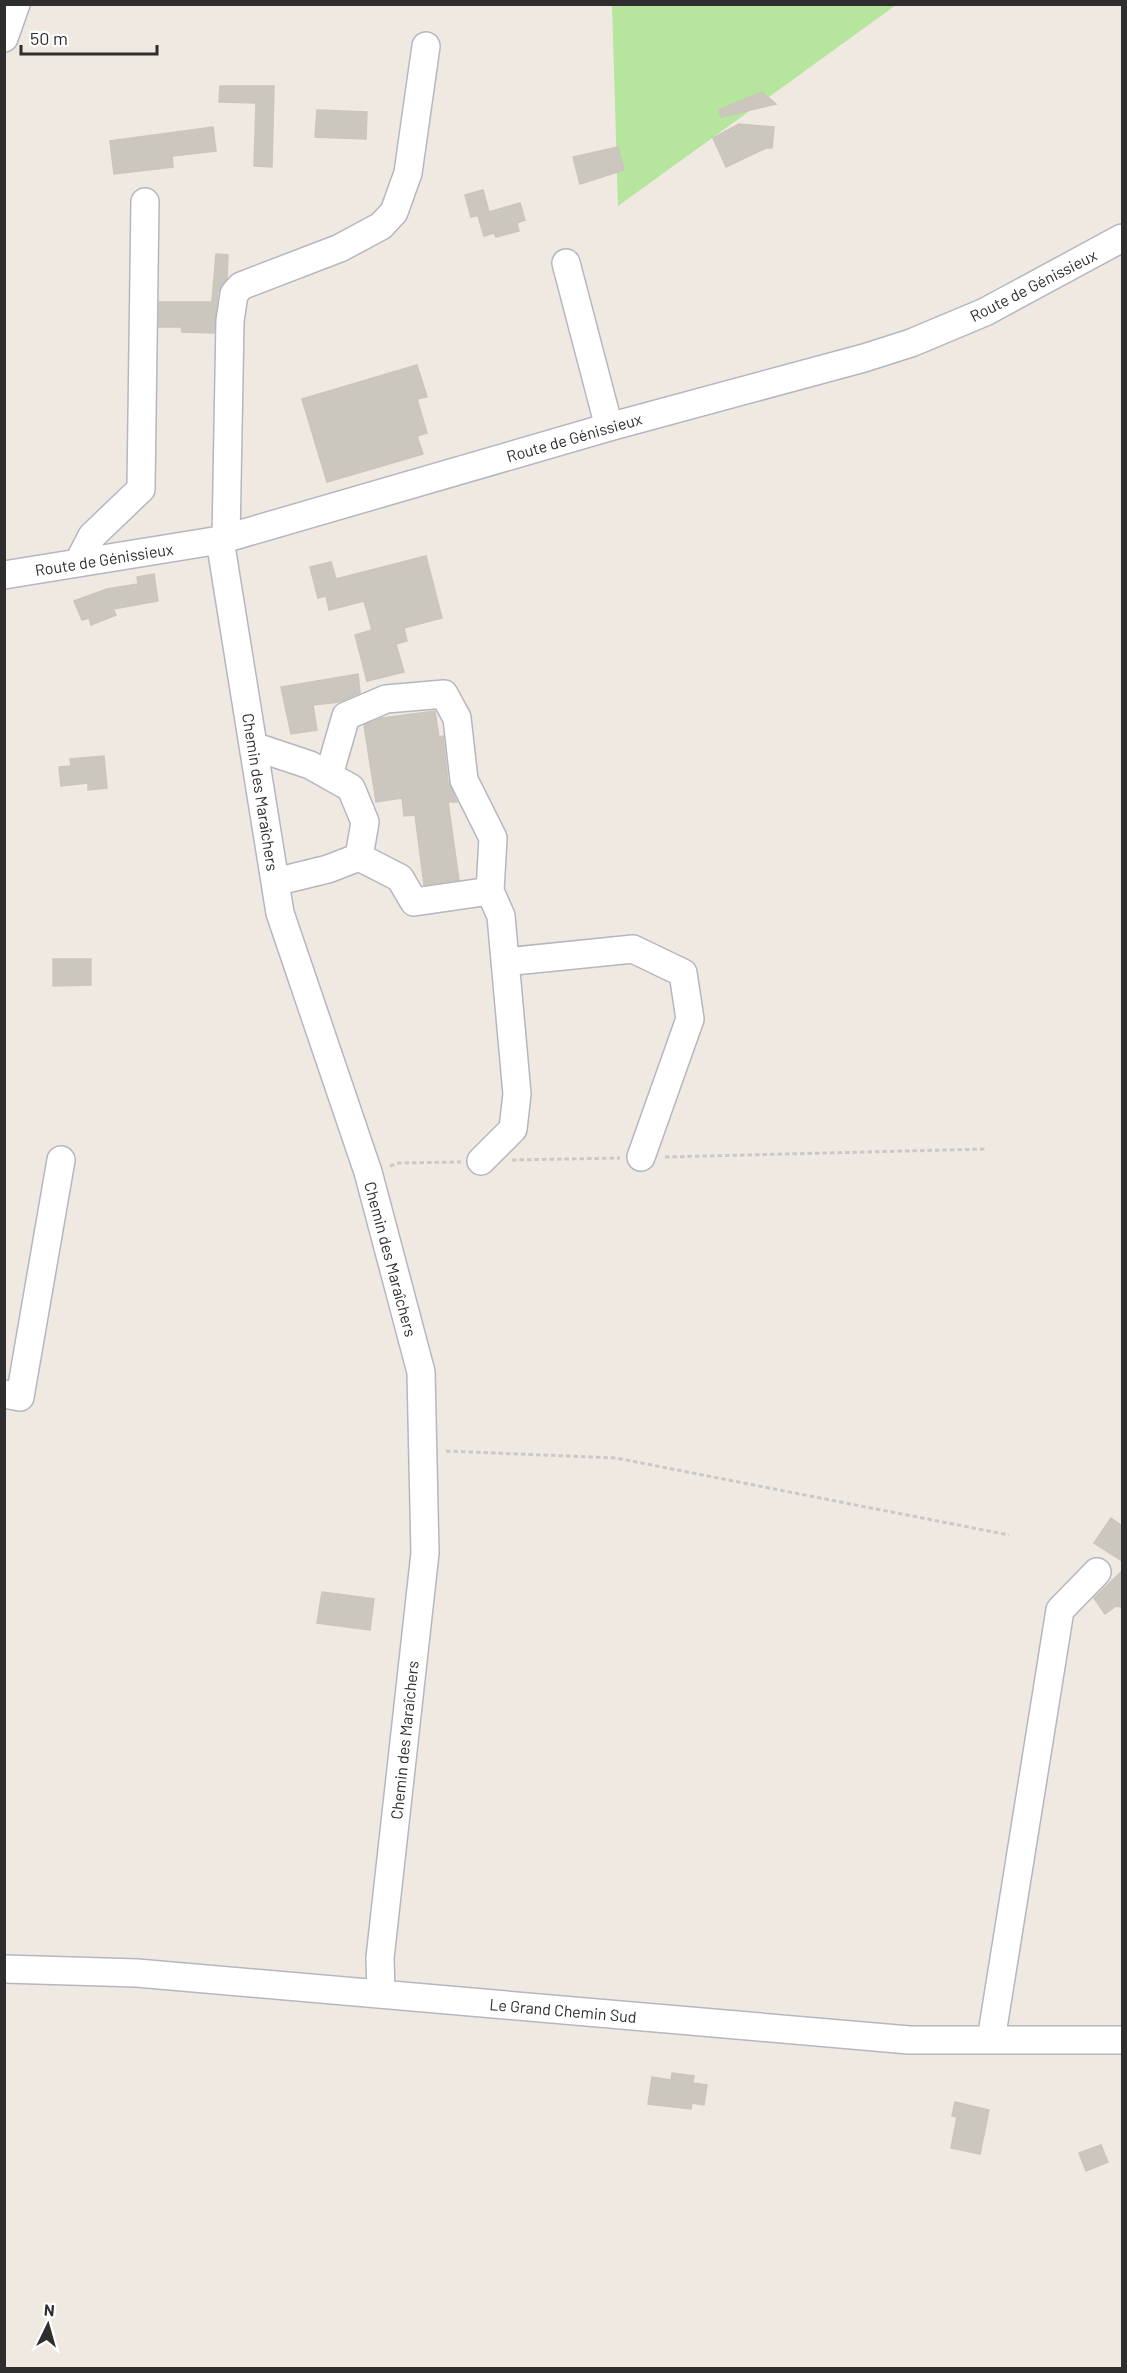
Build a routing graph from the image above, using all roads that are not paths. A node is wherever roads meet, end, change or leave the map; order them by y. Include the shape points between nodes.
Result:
1 (16, 4) edge
2 (4, 38) edge
3 (426, 46) dead end
4 (145, 202) dead end
5 (1122, 238) edge
6 (566, 263) dead end
7 (609, 427) junction
8 (223, 539) junction
9 (79, 561) junction
10 (4, 575) edge
11 (253, 746) junction
12 (329, 775) junction
13 (359, 857) junction
14 (275, 882) junction
15 (490, 891) junction
16 (505, 962) junction
17 (640, 1157) road end
18 (61, 1160) dead end
19 (481, 1161) road end
20 (4, 1394) edge
21 (1097, 1572) dead end
22 (4, 1969) edge
23 (381, 1994) junction
24 (991, 2040) junction
25 (1122, 2040) edge

1 - 2 street
3 - 8 street, Chemin des Maraîchers via 408,173 394,212 381,226 340,248 241,286 234,294
4 - 9 street via 141,489 92,536
5 - 7 street, Route de Génissieux via 985,312 911,343
6 - 7 street
7 - 8 street, Route de Génissieux
8 - 9 street, Route de Génissieux
8 - 11 street, Chemin des Maraîchers
9 - 10 street, Route de Génissieux
11 - 12 street
11 - 14 street, Chemin des Maraîchers
12 - 13 street via 351,788 365,822
12 - 15 street via 346,716 386,699 444,694 457,717 464,780 493,838
13 - 14 street
13 - 15 street via 400,878 414,902
14 - 23 street, Chemin des Maraîchers via 280,913 368,1172 421,1371 425,1553 380,1958
15 - 16 street via 501,916
16 - 17 street via 633,949 683,973 690,1019
16 - 19 street via 517,1094 513,1129
18 - 20 street via 20,1397
21 - 24 street via 1060,1610
22 - 23 street, Le Grand Chemin Sud via 136,1972
23 - 24 street, Le Grand Chemin Sud via 909,2040
24 - 25 street, Le Grand Chemin Sud

